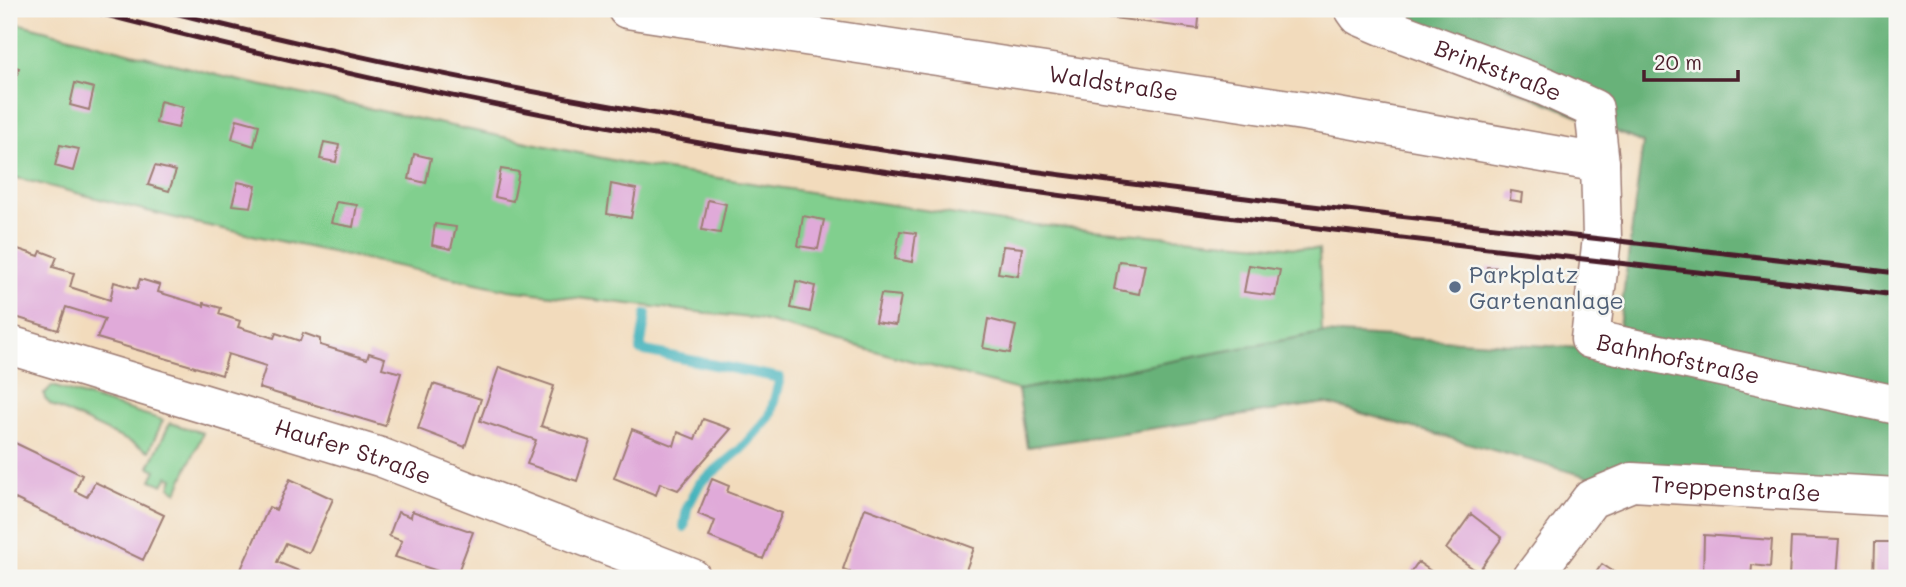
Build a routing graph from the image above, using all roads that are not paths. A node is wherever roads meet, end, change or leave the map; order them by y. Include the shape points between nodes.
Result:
1 (627, 9) edge
2 (1353, 9) edge
3 (1600, 163) junction
4 (9, 345) edge
5 (1897, 405) edge
6 (1897, 497) edge
7 (692, 578) edge
8 (1532, 578) edge

1 - 3 street, Waldstraße via 1309,112
2 - 3 street, Brinkstraße via 1385,27 1594,109
3 - 5 street, Bahnhofstraße via 1602,238 1590,339
4 - 7 street, Haufer Straße via 380,457
6 - 8 street, Treppenstraße via 1632,482 1591,499

